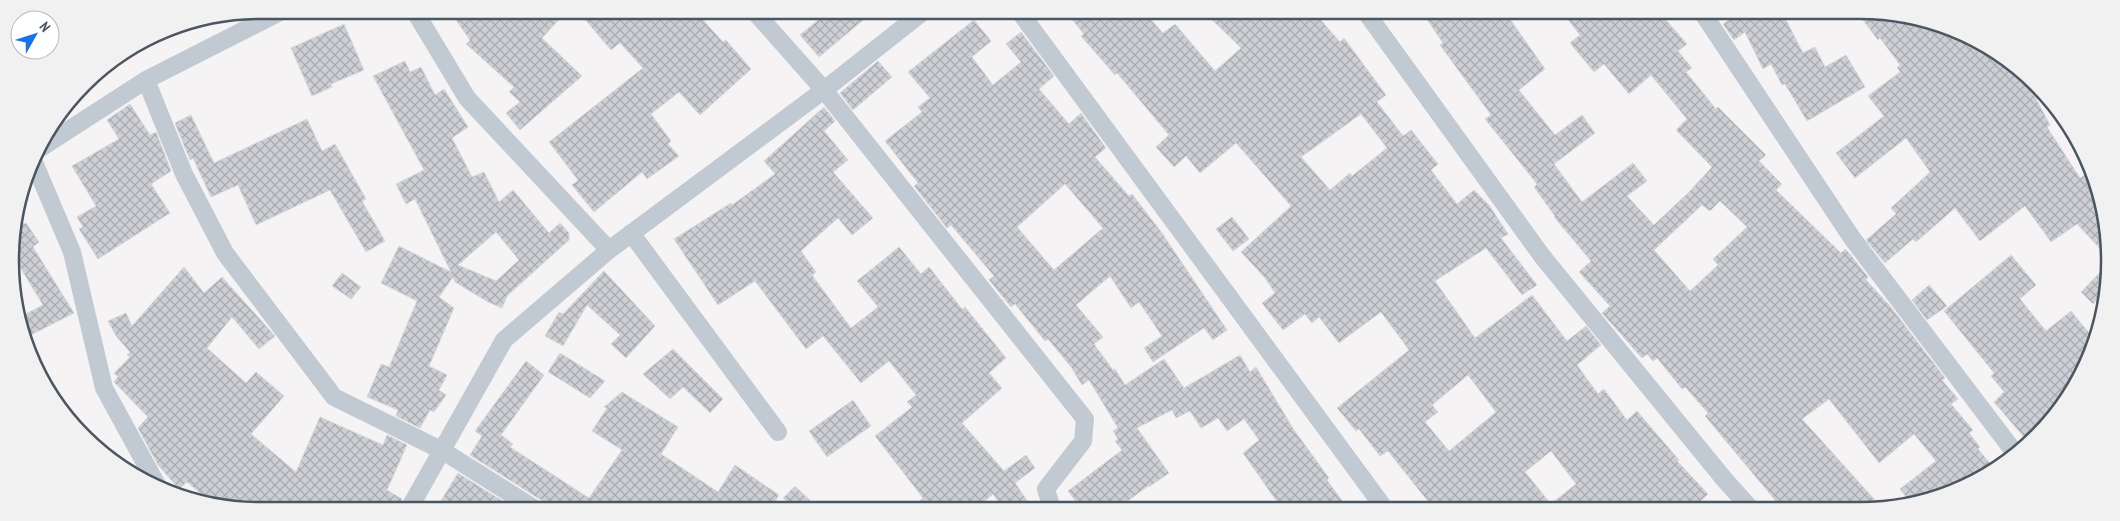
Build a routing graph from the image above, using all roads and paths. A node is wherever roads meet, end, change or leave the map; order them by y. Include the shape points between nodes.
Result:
1 (266, 19) edge
2 (419, 19) edge
3 (761, 19) edge
4 (914, 19) edge
5 (1026, 19) edge
6 (1370, 19) edge
7 (1707, 19) edge
8 (146, 80) junction
9 (824, 90) junction
10 (50, 142) edge
11 (37, 169) edge
12 (631, 233) junction
13 (609, 250) junction
14 (778, 432) dead end
15 (2011, 448) edge
16 (443, 450) junction
17 (152, 476) edge
18 (413, 502) edge
19 (524, 502) edge
20 (1050, 502) edge
21 (1380, 502) edge
22 (1745, 502) edge

1 - 8 street
2 - 13 street via 466,98
3 - 9 street
4 - 9 street
5 - 21 street
6 - 22 street via 1542,256
7 - 15 street via 1852,238
8 - 10 street
8 - 16 street via 184,174 225,254 334,396
9 - 12 street
9 - 20 street via 1085,419 1083,441 1046,490
11 - 17 street via 72,252 104,388
12 - 13 street
12 - 14 street
13 - 16 street via 504,340
16 - 18 street
16 - 19 street

